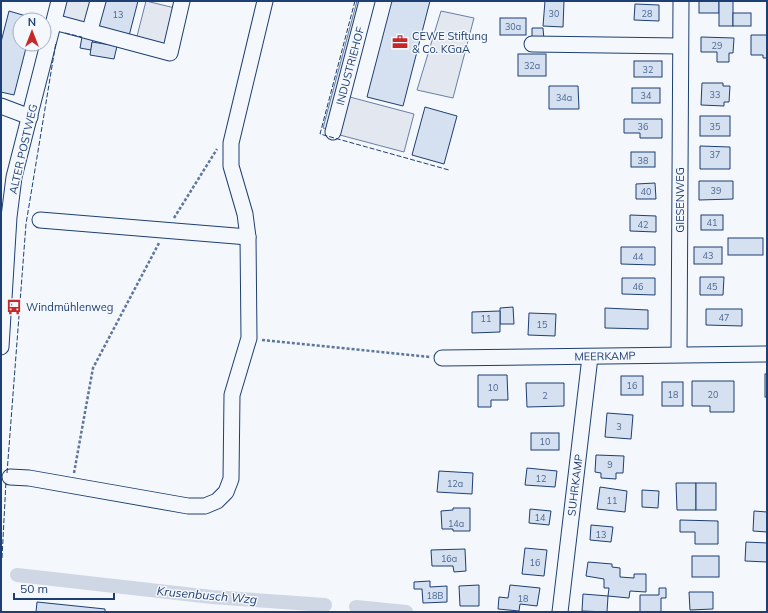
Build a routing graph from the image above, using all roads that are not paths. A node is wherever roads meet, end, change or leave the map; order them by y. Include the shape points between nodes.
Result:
1 (59, 1) edge
2 (98, 1) edge
3 (182, 1) edge
4 (265, 1) edge
5 (367, 1) edge
6 (681, 1) edge
7 (54, 22) junction
8 (90, 30) junction
9 (532, 44) dead end
10 (680, 46) junction
11 (1, 106) edge
12 (30, 117) junction
13 (333, 132) dead end
14 (5, 217) edge
15 (40, 220) dead end
16 (248, 237) junction
17 (1, 347) edge
18 (679, 354) junction
19 (767, 354) edge
20 (590, 357) junction
21 (442, 358) road end
22 (10, 476) dead end
23 (560, 612) edge

1 - 7 street, ALTER POSTWEG
2 - 8 street
3 - 8 street via 170,53
4 - 16 street via 231,143 231,166 246,214
5 - 13 street, INDUSTRIEHOF
6 - 10 street, GIESENWEG
7 - 8 street
7 - 12 street, ALTER POSTWEG
9 - 10 street
10 - 18 street, GIESENWEG
11 - 12 street
12 - 14 street, ALTER POSTWEG
14 - 17 street, ALTER POSTWEG
15 - 16 street
16 - 22 street via 249,338 232,395 231,478 226,492 217,501 205,506 188,506
18 - 19 street, MEERKAMP
18 - 20 street, MEERKAMP
20 - 21 street, MEERKAMP
20 - 23 street, SUHRKAMP

